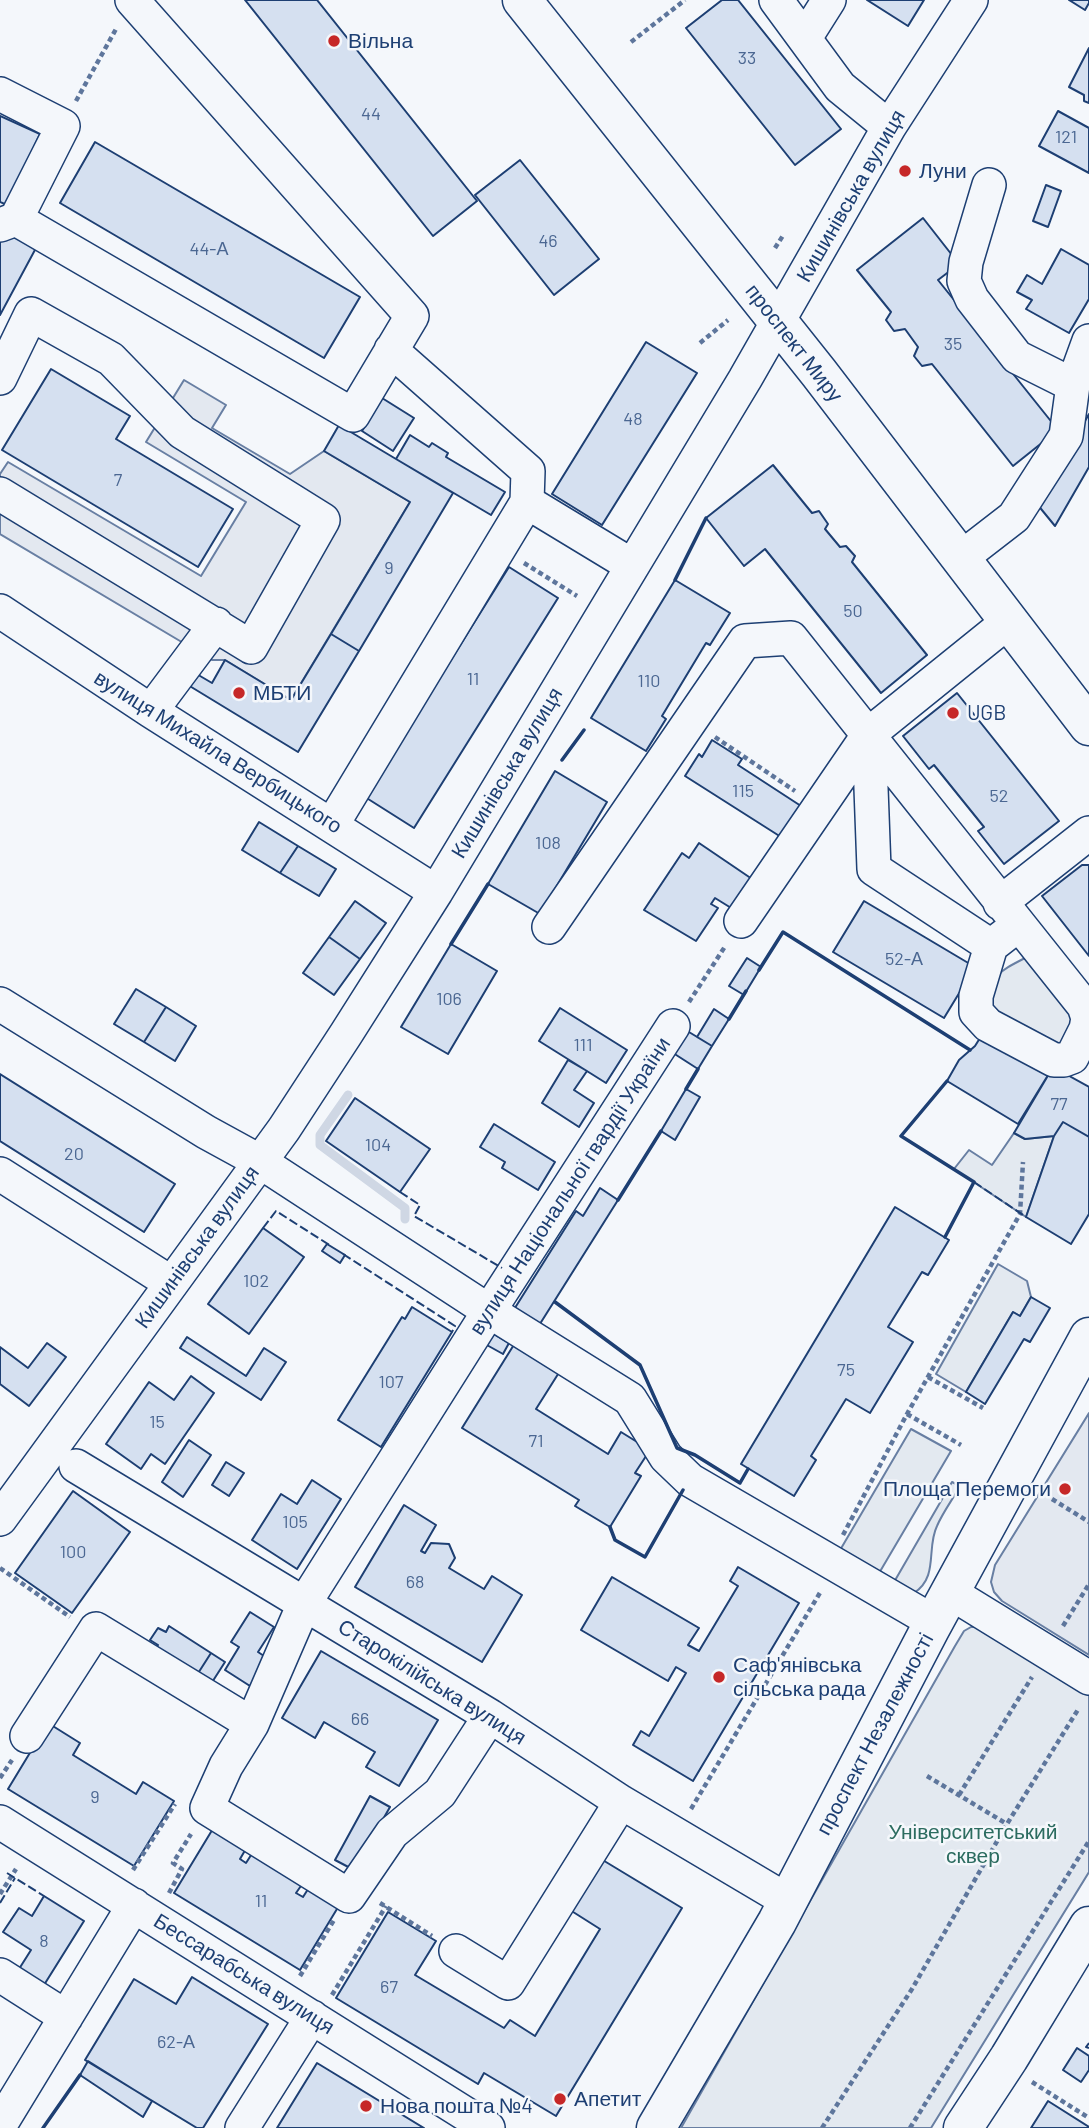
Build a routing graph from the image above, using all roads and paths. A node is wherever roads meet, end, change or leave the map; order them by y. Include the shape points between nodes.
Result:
1 (522, 0) edge
2 (685, 0) edge
3 (776, 0) edge
4 (830, 0) edge
5 (971, 0) edge
6 (126, 11) edge
7 (805, 38) junction
8 (631, 42) dead end
9 (0, 94) edge
10 (63, 126) junction
11 (889, 127) junction
12 (989, 185) dead end
13 (8, 222) edge
14 (784, 234) dead end
15 (775, 248) dead end
16 (728, 320) dead end
17 (778, 322) junction
18 (1089, 341) edge
19 (700, 343) dead end
20 (391, 350) junction
21 (0, 378) edge
22 (1073, 385) junction
23 (0, 494) edge
24 (527, 502) junction
25 (499, 548) junction
26 (961, 558) junction
27 (631, 565) junction
28 (577, 596) dead end
29 (0, 611) edge
30 (1009, 621) junction
31 (216, 624) junction
32 (1076, 698) edge
33 (151, 711) junction
34 (690, 721) junction
35 (1089, 726) edge
36 (869, 734) junction
37 (819, 807) junction
38 (332, 825) junction
39 (1089, 833) edge
40 (436, 892) junction
41 (1009, 914) junction
42 (741, 921) joint
43 (549, 927) dead end
44 (991, 946) junction
45 (0, 1004) edge
46 (673, 1026) joint
47 (259, 1161) junction
48 (1023, 1162) dead end
49 (0, 1174) edge
50 (171, 1283) junction
51 (489, 1311) junction
52 (1089, 1337) edge
53 (928, 1377) junction
54 (983, 1408) dead end
55 (907, 1414) junction
56 (961, 1445) dead end
57 (82, 1469) dead end
58 (1052, 1499) dead end
59 (2, 1512) edge
60 (1089, 1522) edge
61 (838, 1543) dead end
62 (0, 1568) edge
63 (1089, 1584) edge
64 (822, 1590) dead end
65 (304, 1604) junction
66 (943, 1608) junction
67 (96, 1629) junction
68 (1057, 1635) dead end
69 (1035, 1672) dead end
70 (1084, 1693) edge
71 (490, 1716) junction
72 (252, 1724) junction
73 (27, 1736) dead end
74 (928, 1776) dead end
75 (959, 1795) junction
76 (621, 1802) junction
77 (207, 1808) junction
78 (0, 1822) edge
79 (1007, 1824) junction
80 (676, 1835) junction
81 (1089, 1841) edge
82 (16, 1869) dead end
83 (132, 1871) dead end
84 (353, 1891) junction
85 (0, 1894) edge
86 (169, 1894) dead end
87 (788, 1901) junction
88 (134, 1905) junction
89 (386, 1906) junction
90 (1089, 1926) edge
91 (456, 1951) joint
92 (0, 1975) edge
93 (300, 1977) dead end
94 (321, 2007) junction
95 (66, 2017) junction
96 (1025, 2074) dead end
97 (1089, 2118) edge
98 (0, 2125) edge
99 (242, 2128) edge
100 (488, 2128) edge
101 (656, 2128) edge
102 (822, 2128) edge
103 (910, 2128) edge
104 (964, 2128) edge

1 - 17 main road, проспект Миру
2 - 8 path
3 - 7 street
4 - 7 street
5 - 11 street, Кишинівська вулиця
6 - 10 path
6 - 20 street via 412,316
7 - 11 street via 840,87
9 - 10 street
10 - 13 street
11 - 17 street, Кишинівська вулиця
12 - 22 street via 964,281 972,299 1017,357
13 - 20 street via 352,415
14 - 15 path
16 - 19 path
17 - 26 main road, проспект Миру
17 - 27 street, Кишинівська вулиця
18 - 22 street
20 - 24 street via 528,471
21 - 31 street via 31,314 111,359 182,432 323,520 251,647
22 - 26 street via 1066,436 1014,516
23 - 31 street
24 - 25 street
24 - 27 street
25 - 28 path
25 - 38 street
26 - 30 main road, проспект Миру
27 - 40 street, Кишинівська вулиця
29 - 33 street, вулиця Михайла Вербицького
30 - 32 main road, проспект Миру
30 - 36 street
31 - 33 street
32 - 35 main road, проспект Миру
33 - 38 street, вулиця Михайла Вербицького
34 - 36 street via 745,641 791,638
34 - 37 path
34 - 43 street
36 - 37 street
36 - 41 street
36 - 44 street via 874,869
37 - 42 street
38 - 40 street, вулиця Михайла Вербицького
39 - 41 street
40 - 47 street, Кишинівська вулиця
41 - 44 street
41 - 44 street via 1084,1006 1086,1029 1072,1057 1054,1060 988,1025 976,1012 976,996
42 - 46 path, вулиця Національної гвардії України
45 - 47 street
46 - 51 street, вулиця Національної гвардії України
47 - 50 street, Кишинівська вулиця
47 - 51 street
48 - 53 path via 1020,1214
49 - 50 street
50 - 59 street, Кишинівська вулиця
51 - 65 street, вулиця Національної гвардії України
51 - 66 street via 630,1399 666,1457 690,1479
52 - 66 main road, проспект Незалежності
53 - 54 path
53 - 55 path
55 - 56 path
55 - 61 path
57 - 65 street, Старокілійська вулиця
58 - 60 path
62 - 67 path via 72,1618
63 - 68 path
64 - 80 path
65 - 71 street, Старокілійська вулиця
65 - 72 street, вулиця Національної гвардії України
66 - 70 street
66 - 87 main road, проспект Незалежності
67 - 72 street
67 - 73 street
69 - 75 path
70 - 79 path
71 - 76 street, Старокілійська вулиця
71 - 84 street via 440,1793 392,1833
72 - 77 street, вулиця Національної гвардії України
74 - 75 path
75 - 79 path
76 - 80 street, Старокілійська вулиця
76 - 91 street via 508,1983
77 - 83 path via 177,1801
77 - 84 street
77 - 86 path via 173,1863 182,1869
78 - 88 street, Бессарабська вулиця
79 - 102 path via 912,1989
80 - 87 street, Старокілійська вулиця
81 - 103 path
82 - 85 path
84 - 89 path
84 - 93 path
87 - 101 main road, проспект Незалежності
88 - 94 street, Бессарабська вулиця
88 - 95 street
89 - 91 path
89 - 94 path
90 - 104 main road
92 - 95 street
94 - 99 street
94 - 100 street, Бессарабська вулиця
95 - 98 street
96 - 97 path

